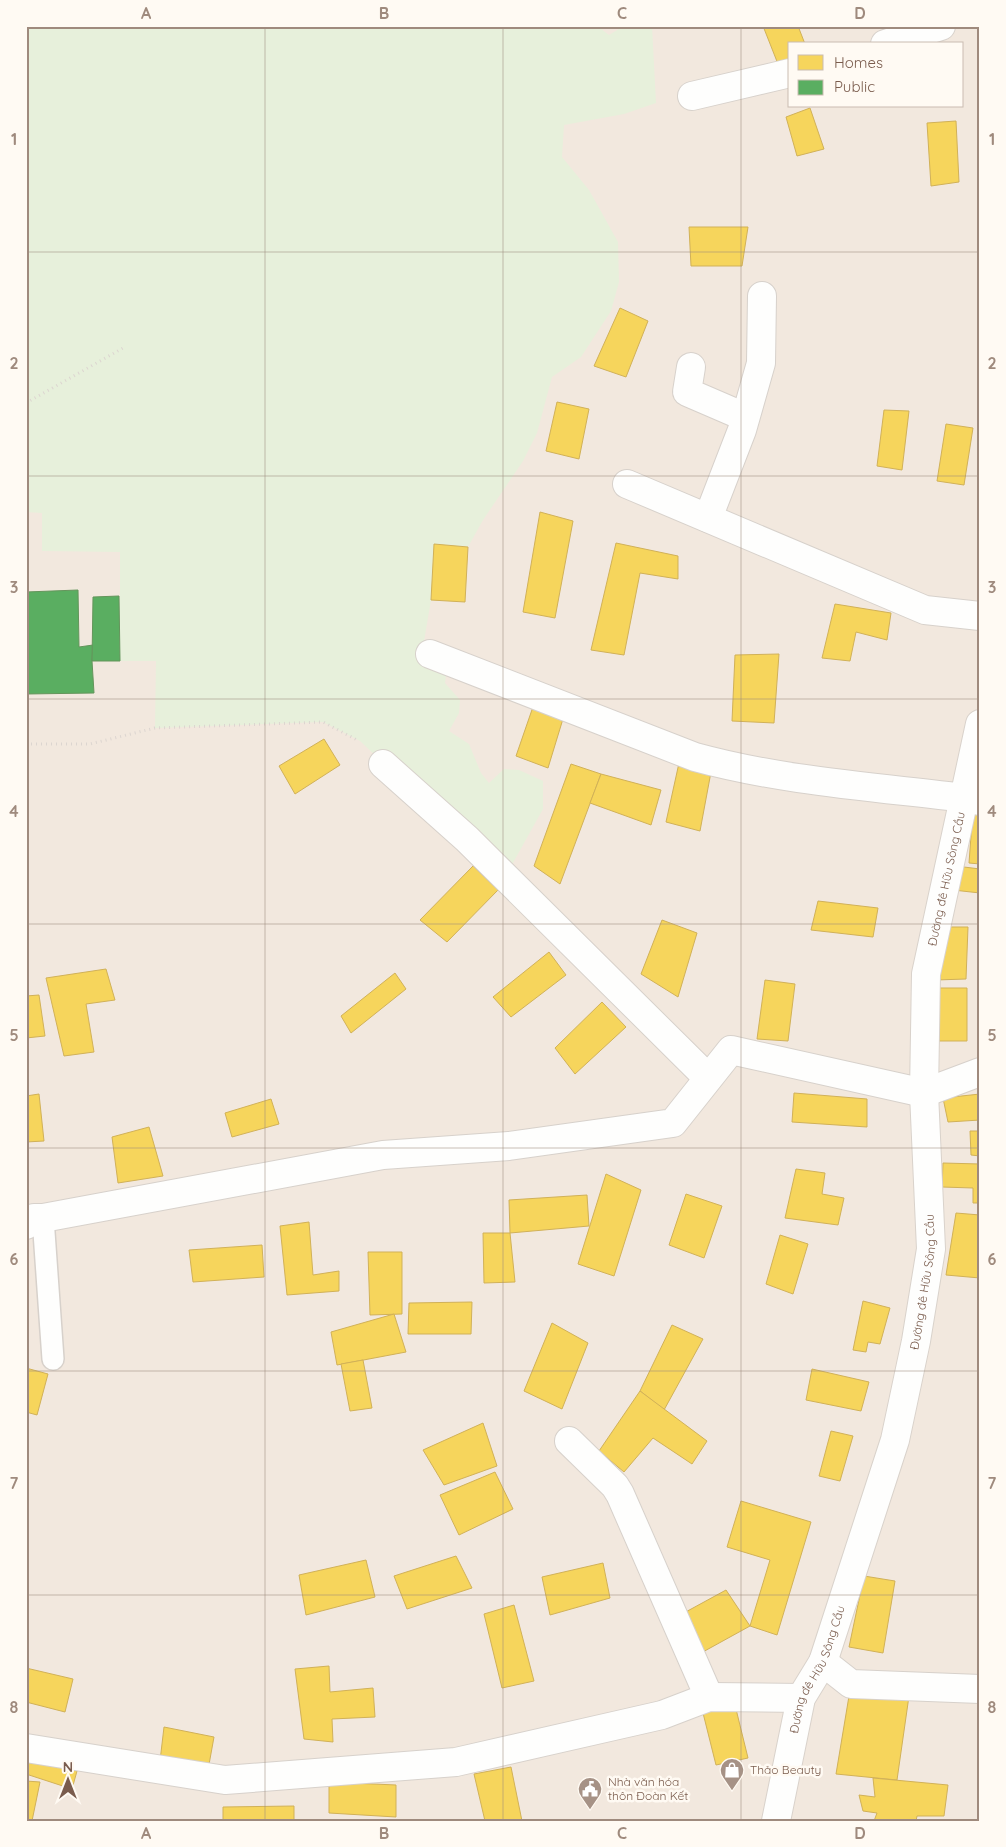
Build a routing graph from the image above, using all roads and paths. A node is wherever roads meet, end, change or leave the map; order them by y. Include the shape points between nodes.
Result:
1 (941, 26) edge
2 (891, 42) edge
3 (788, 73) edge
4 (692, 96) dead end
5 (762, 296) dead end
6 (123, 348) dead end
7 (691, 367) dead end
8 (26, 404) edge
9 (745, 417) junction
10 (627, 484) dead end
11 (708, 518) junction
12 (980, 616) edge
13 (430, 654) dead end
14 (980, 724) edge
15 (26, 744) edge
16 (383, 764) joint
17 (972, 800) edge
18 (980, 1072) edge
19 (708, 1078) junction
20 (924, 1093) junction
21 (35, 1222) edge
22 (52, 1359) dead end
23 (569, 1441) dead end
24 (823, 1662) junction
25 (980, 1689) edge
26 (709, 1697) junction
27 (800, 1698) junction
28 (26, 1748) edge
29 (776, 1821) edge

1 - 2 street
3 - 4 street
5 - 9 street via 761,363
6 - 8 path
7 - 9 street via 687,392
9 - 11 street
10 - 11 street
11 - 12 street via 925,610
13 - 17 street via 695,757 779,775
14 - 17 street, Đường đê Hữu Sông Cầu
15 - 16 path via 90,744 155,728 322,722 360,741
16 - 19 street via 467,839
17 - 20 street, Đường đê Hữu Sông Cầu via 926,974
18 - 20 street
19 - 20 street via 731,1050
19 - 21 street via 673,1123 509,1146 383,1155
20 - 24 street, Đường đê Hữu Sông Cầu via 931,1249 921,1313 895,1440
21 - 22 lane
23 - 26 street via 620,1494
24 - 25 street via 851,1684
24 - 27 street, Đường đê Hữu Sông Cầu
26 - 27 street
26 - 28 street via 662,1715 456,1762 225,1780
27 - 29 street, Đường đê Hữu Sông Cầu

